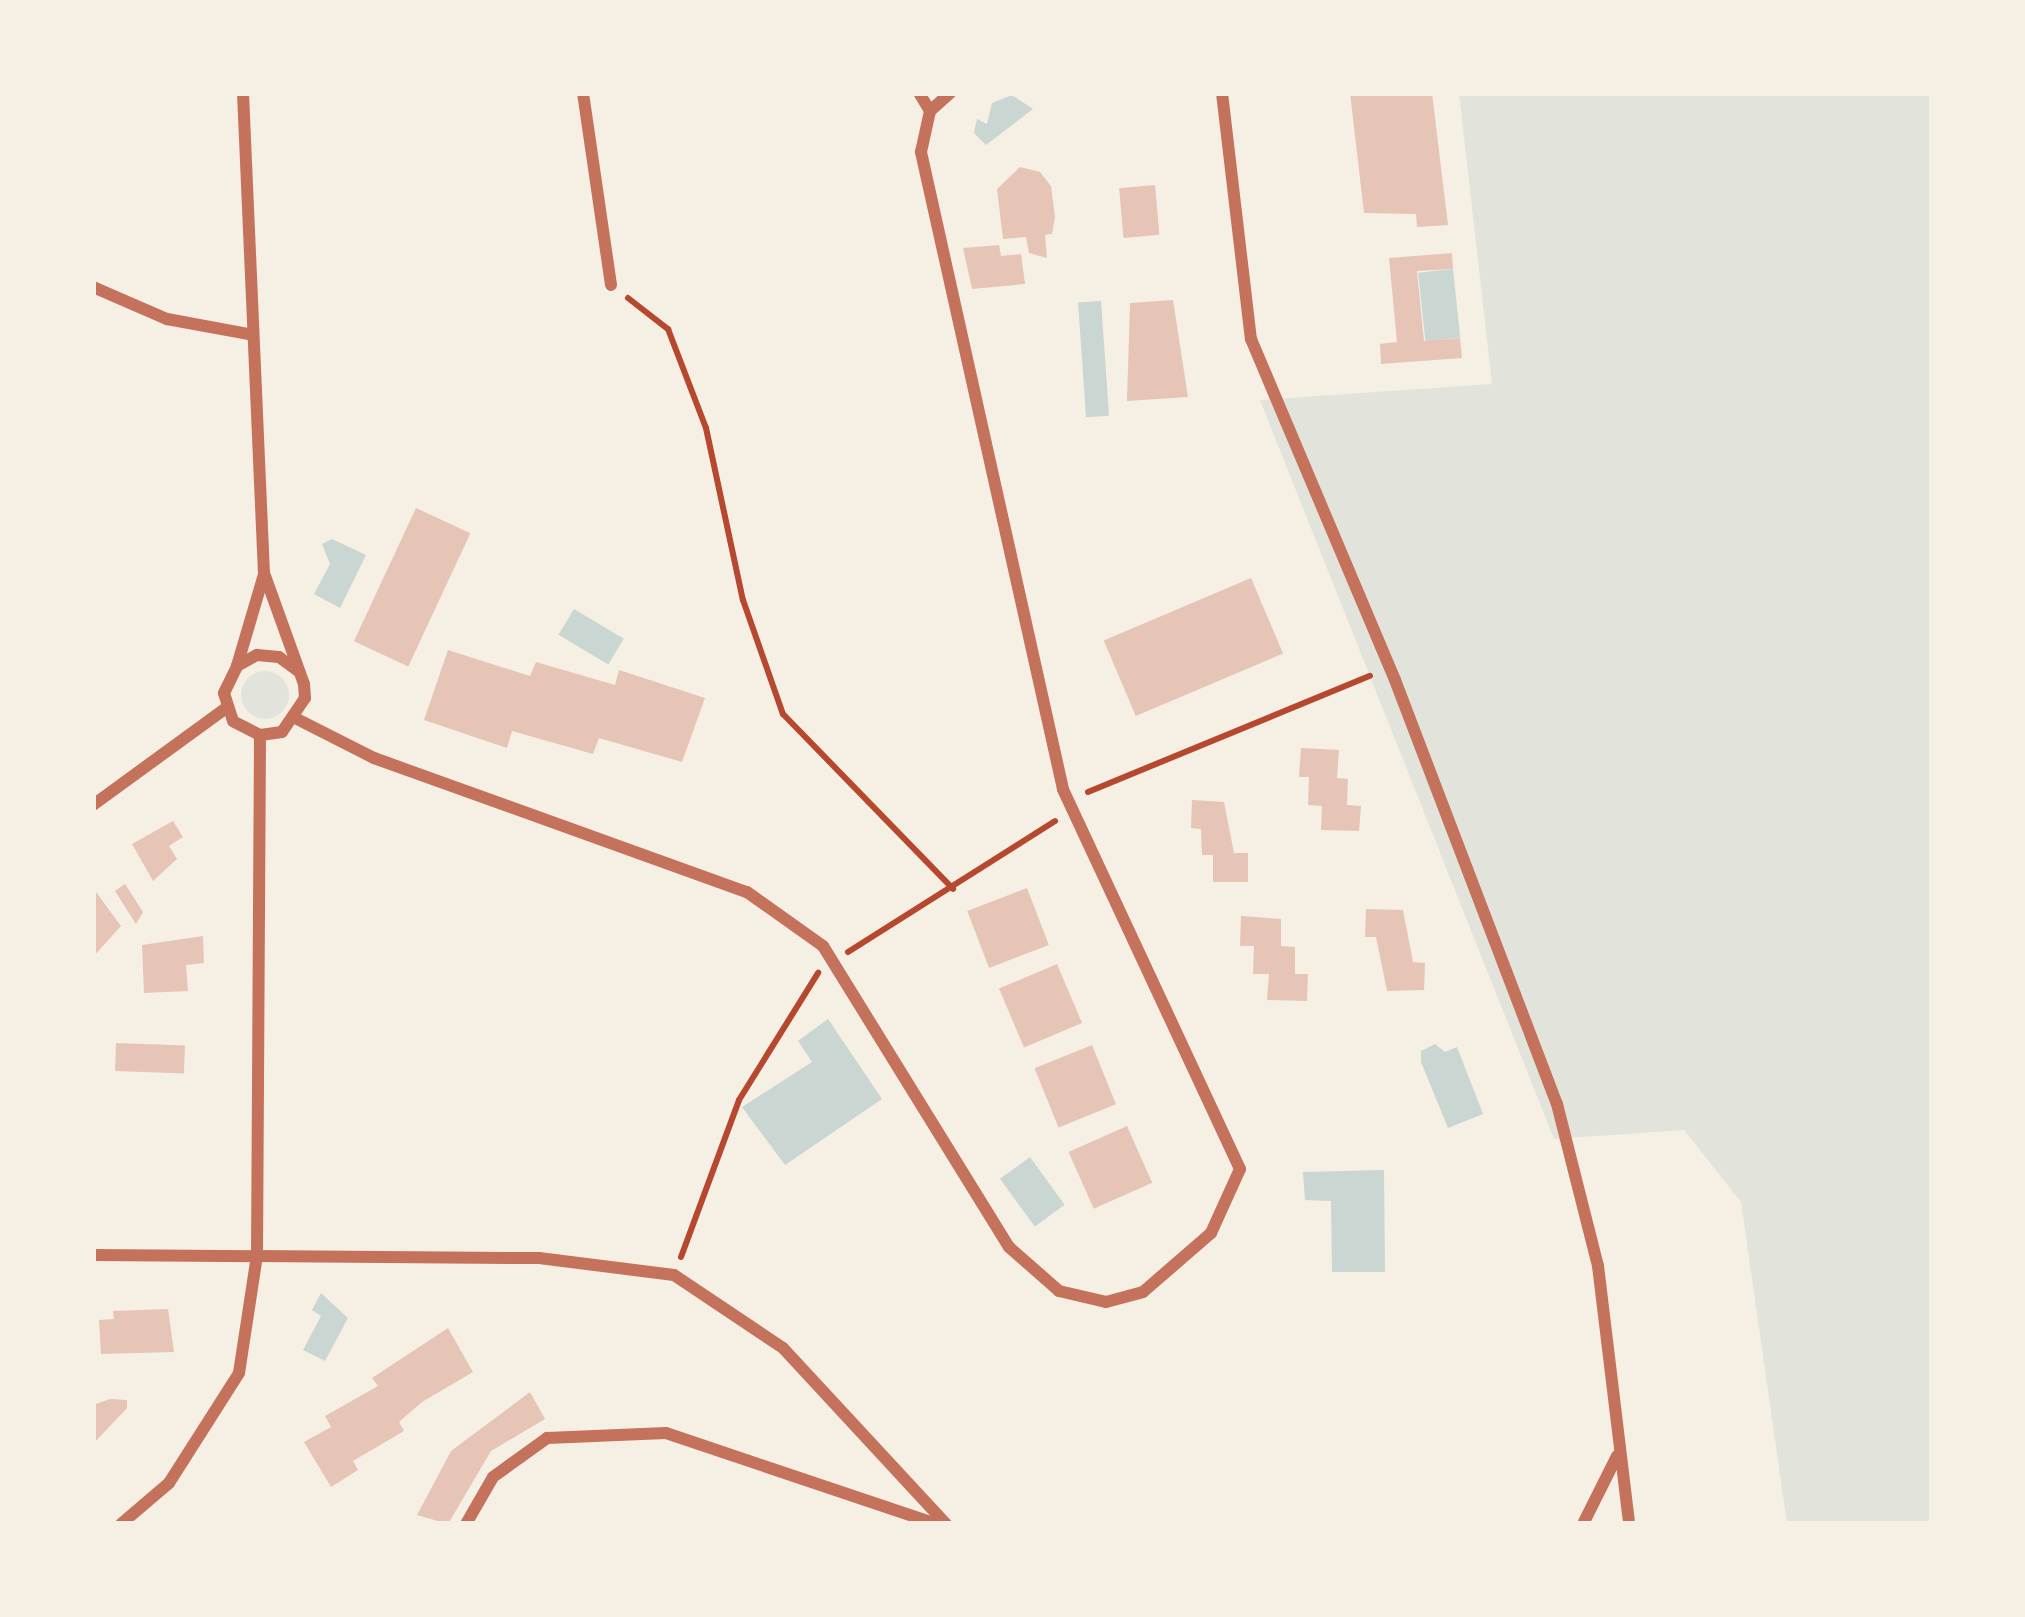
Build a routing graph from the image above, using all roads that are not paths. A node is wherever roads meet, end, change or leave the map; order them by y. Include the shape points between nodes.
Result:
1 (243, 93) edge
2 (583, 93) edge
3 (919, 93) edge
4 (950, 93) edge
5 (1222, 93) edge
6 (930, 111) junction
7 (611, 285) road end
8 (93, 287) edge
9 (248, 334) junction
10 (264, 573) junction
11 (237, 666) junction
12 (298, 670) junction
13 (226, 708) junction
14 (297, 718) junction
15 (260, 735) junction
16 (93, 805) edge
17 (93, 1255) edge
18 (257, 1256) junction
19 (1618, 1455) junction
20 (121, 1524) edge
21 (466, 1524) edge
22 (937, 1524) edge
23 (946, 1524) edge
24 (1582, 1524) edge
25 (1629, 1524) edge

1 - 9 street via 251,154
2 - 7 street
3 - 6 street
4 - 6 street
5 - 19 street via 1251,338 1557,1104 1598,1266
6 - 14 street via 921,152 1071,805 1240,1169 1211,1233 1143,1292 1106,1302 1059,1292 1010,1247 824,946 747,892 374,758
8 - 9 street via 167,319
9 - 10 street
10 - 11 street
10 - 12 street
11 - 12 street via 257,655
11 - 13 street
12 - 14 street via 305,698
13 - 15 street
13 - 16 street
14 - 15 street
15 - 18 street
17 - 18 street
18 - 20 street via 239,1373 170,1483
18 - 23 street via 539,1258 674,1275 783,1348
19 - 24 street
19 - 25 street
21 - 22 street via 493,1477 547,1438 666,1433

